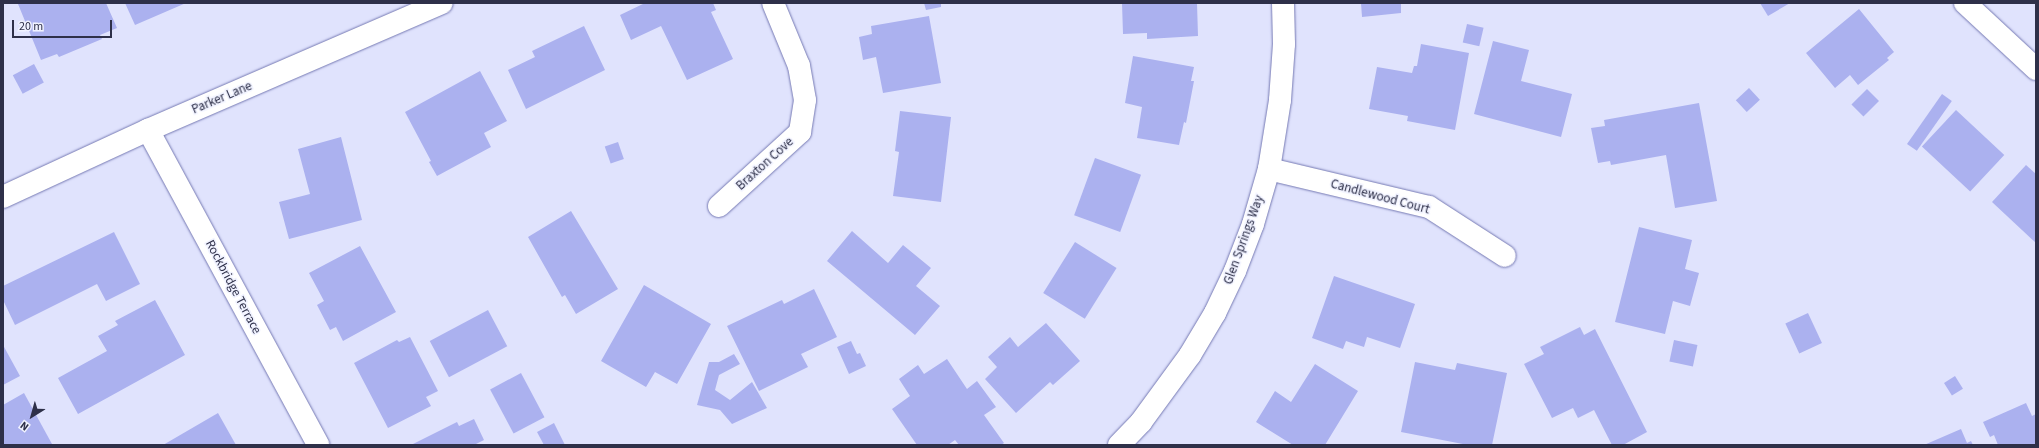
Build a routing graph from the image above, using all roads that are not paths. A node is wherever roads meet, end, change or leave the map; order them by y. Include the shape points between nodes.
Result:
1 (442, 3) edge
2 (773, 3) edge
3 (1283, 3) edge
4 (1965, 3) edge
5 (2036, 69) edge
6 (148, 130) junction
7 (1268, 169) junction
8 (3, 197) edge
9 (719, 206) dead end
10 (1505, 256) dead end
11 (318, 445) edge
12 (1119, 445) edge

1 - 6 street, Parker Lane
2 - 9 street, Braxton Cove via 799,66 805,100 800,132
3 - 7 street, Glen Springs Way via 1284,44 1280,100
4 - 5 street
6 - 8 street, Parker Lane
6 - 11 street, Rockbridge Terrace
7 - 10 street, Candlewood Court via 1429,207
7 - 12 street, Glen Springs Way via 1253,224 1215,313 1165,391

